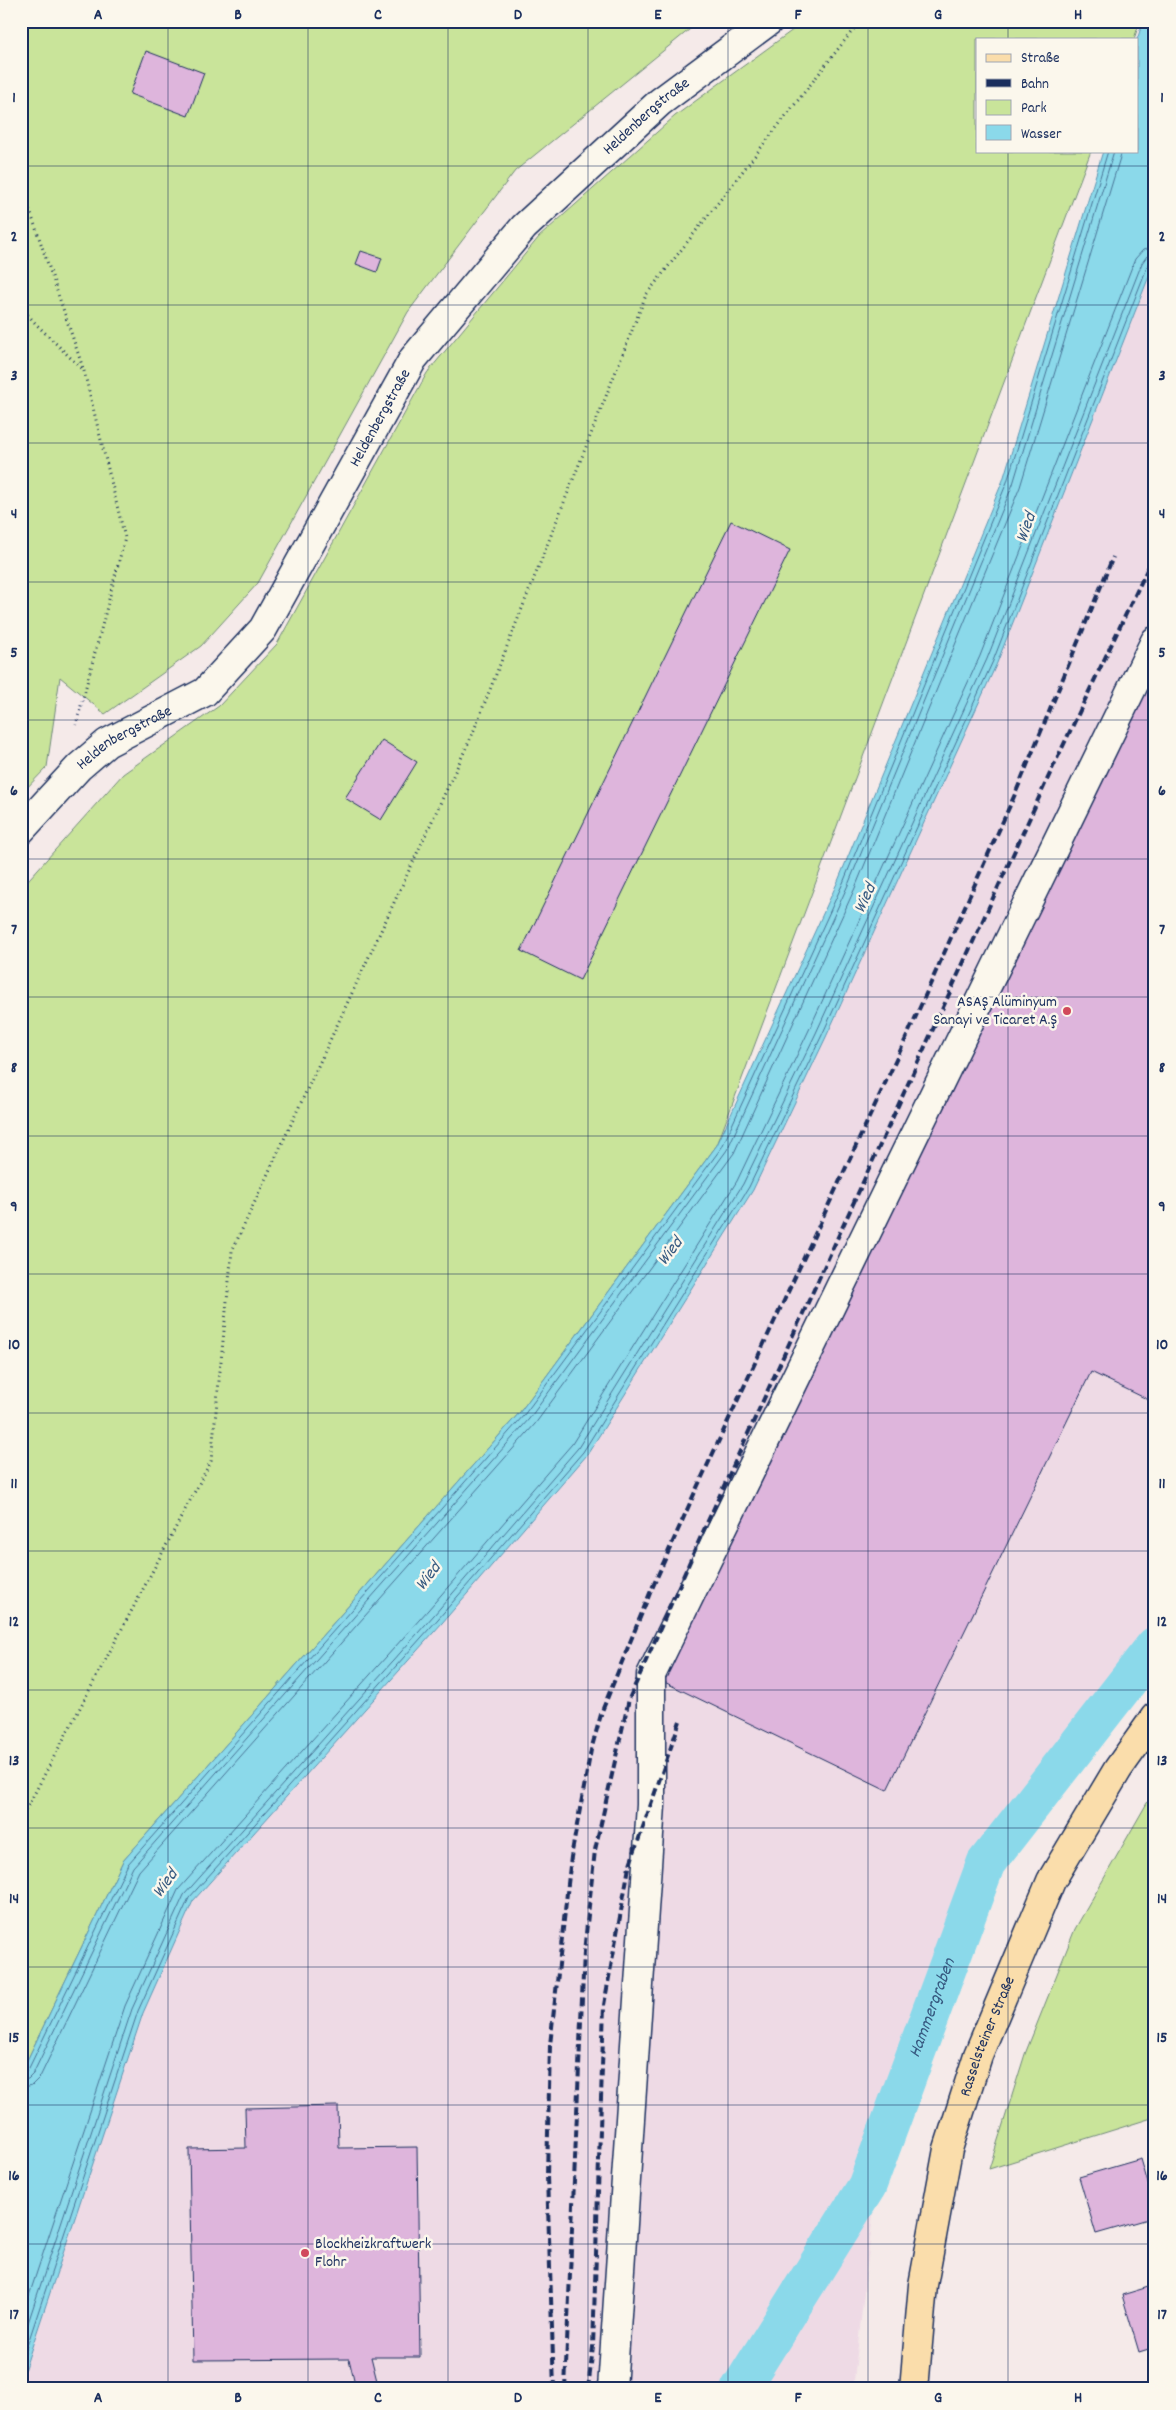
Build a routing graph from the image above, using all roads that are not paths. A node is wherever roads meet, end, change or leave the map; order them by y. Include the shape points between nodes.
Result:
1 (769, 21) edge
2 (1155, 642) edge
3 (21, 830) edge
4 (1155, 1717) edge
5 (612, 2389) edge
6 (914, 2389) edge

1 - 3 street, Heldenbergstraße via 660,102 524,227 413,359 263,629 205,692 107,743 79,767
2 - 5 street via 651,1675 651,1804
4 - 6 main road, Rasselsteiner Straße via 1118,1769 1051,1881 978,2055 948,2149 923,2286

